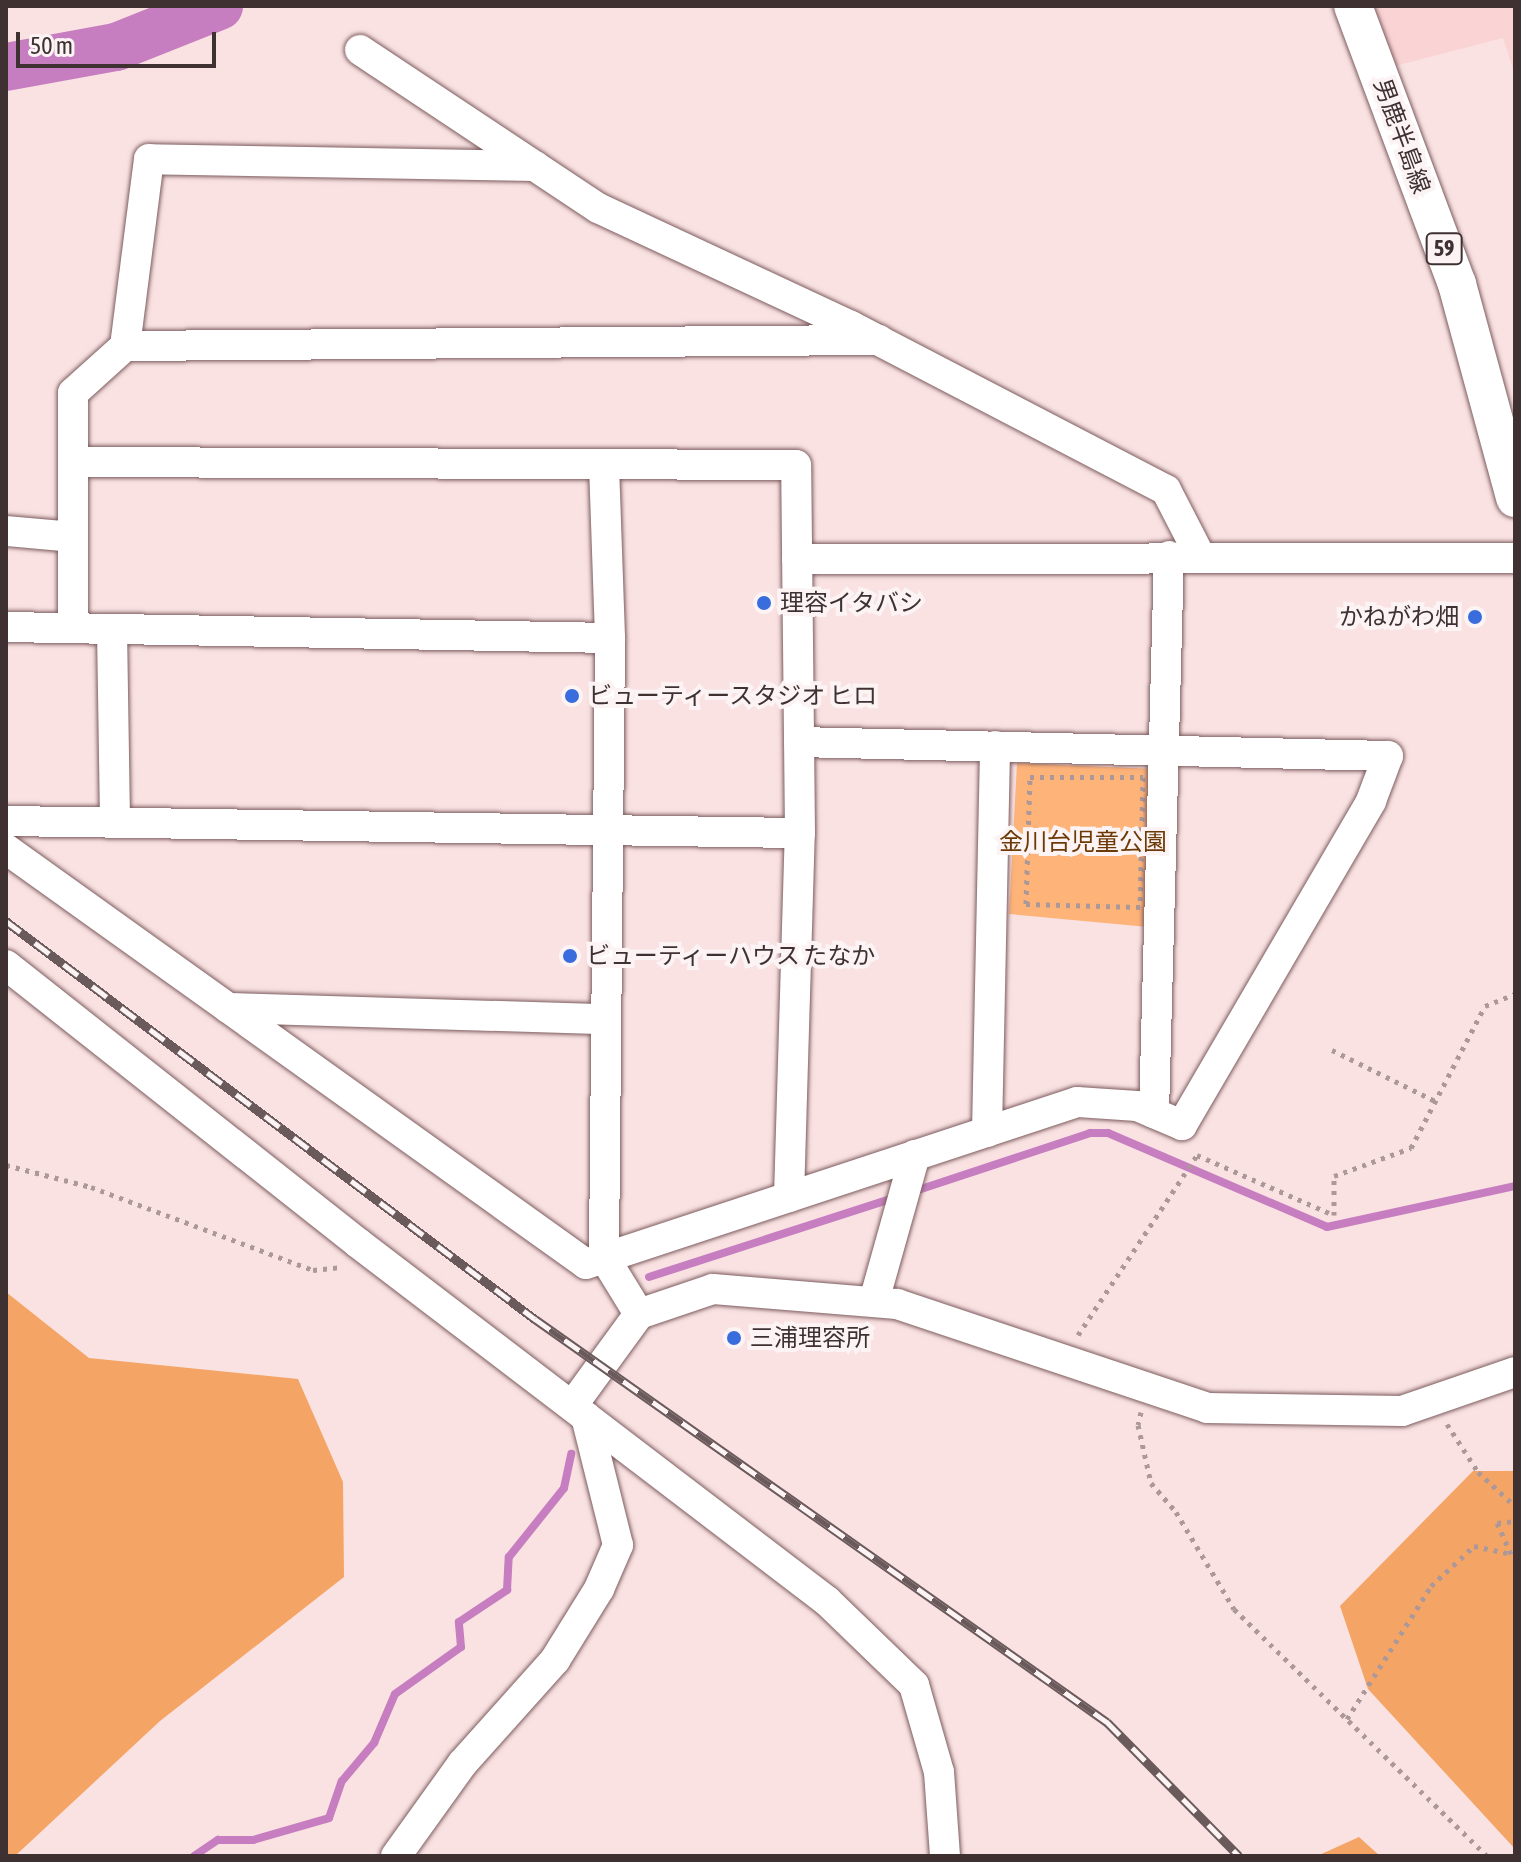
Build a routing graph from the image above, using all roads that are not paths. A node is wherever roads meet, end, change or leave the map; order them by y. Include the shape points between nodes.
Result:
1 (1353, 6) edge
2 (360, 50) dead end
3 (535, 166) junction
4 (879, 340) junction
5 (125, 346) junction
6 (73, 462) junction
7 (604, 465) junction
8 (1515, 498) edge
9 (6, 531) edge
10 (73, 537) junction
11 (1169, 556) junction
12 (1200, 556) junction
13 (1515, 558) edge
14 (797, 559) junction
15 (6, 627) edge
16 (73, 628) junction
17 (112, 629) junction
18 (610, 638) junction
19 (799, 742) junction
20 (995, 746) junction
21 (1167, 750) junction
22 (6, 821) edge
23 (115, 822) junction
24 (608, 827) junction
25 (800, 833) junction
26 (6, 849) edge
27 (6, 965) edge
28 (228, 1008) junction
29 (606, 1019) junction
30 (1154, 1113) junction
31 (987, 1132) junction
32 (915, 1155) junction
33 (789, 1197) junction
34 (604, 1257) junction
35 (874, 1301) junction
36 (639, 1314) junction
37 (1515, 1372) edge
38 (579, 1411) junction
39 (396, 1856) edge
40 (945, 1856) edge

1 - 8 main road, 男鹿半島線 / 59 via 1457,284
2 - 3 street
3 - 4 street via 598,208
3 - 5 street via 149,159
4 - 5 street
4 - 12 street via 1166,490
5 - 6 street via 73,393
6 - 7 street
6 - 10 street
7 - 14 street via 796,465
7 - 18 street
9 - 10 street
10 - 16 street
11 - 12 street
11 - 14 street
11 - 21 street
12 - 13 street
14 - 19 street
15 - 16 street
16 - 17 street
17 - 18 street
17 - 23 street
18 - 24 street
19 - 20 street
19 - 25 street
20 - 21 street
20 - 31 street
21 - 30 street
21 - 30 street via 1388,756 1371,801 1182,1125
22 - 23 street
23 - 24 street
24 - 25 street
24 - 29 street
25 - 33 street
26 - 28 street
27 - 38 street
28 - 29 street
28 - 34 street via 586,1264
29 - 34 street
30 - 31 street via 1137,1106 1077,1102
31 - 32 street
32 - 33 street
32 - 35 street
33 - 34 street
34 - 36 street
35 - 36 street via 713,1289
35 - 37 street via 897,1304 1207,1408 1402,1411
36 - 38 street
38 - 39 street via 618,1545 599,1589 555,1660 462,1764
38 - 40 street via 827,1601 914,1685 939,1772

